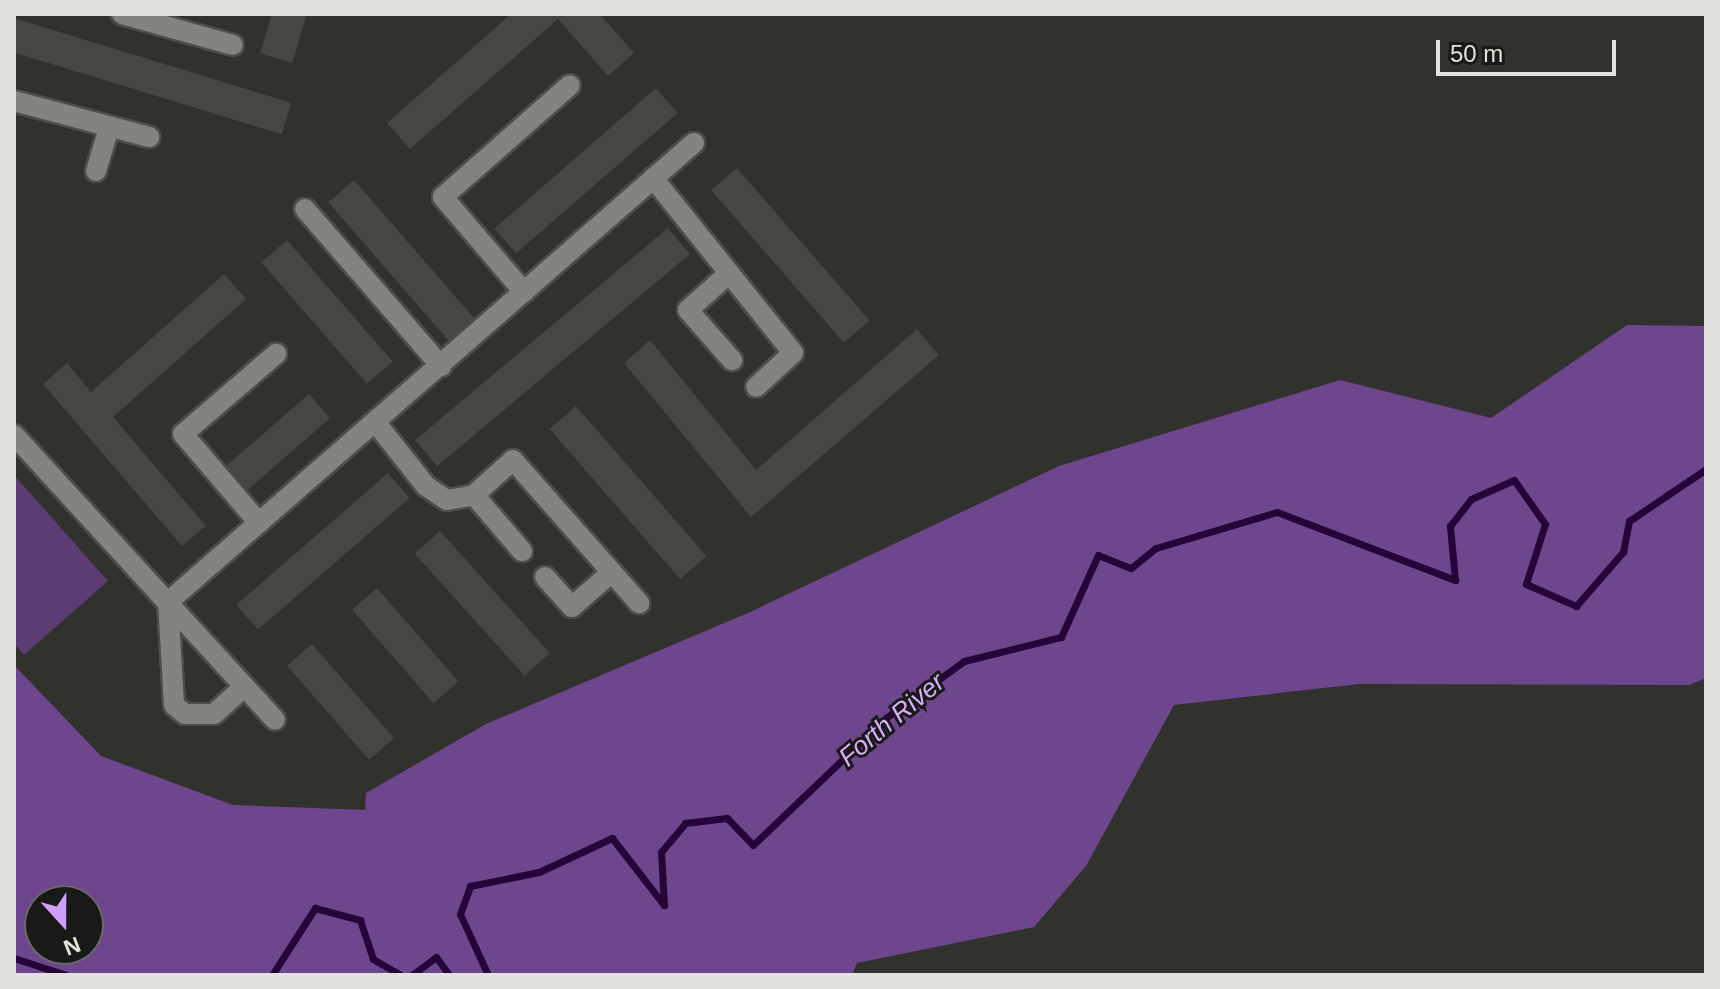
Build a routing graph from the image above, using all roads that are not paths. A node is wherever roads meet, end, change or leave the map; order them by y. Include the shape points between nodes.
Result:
1 (122, 14) edge
2 (233, 45) dead end
3 (570, 85) dead end
4 (14, 101) edge
5 (108, 131) junction
6 (149, 137) dead end
7 (694, 143) dead end
8 (96, 171) dead end
9 (653, 178) junction
10 (305, 209) dead end
11 (726, 276) junction
12 (524, 292) junction
13 (276, 354) dead end
14 (732, 360) dead end
15 (441, 366) junction
16 (756, 387) dead end
17 (376, 423) junction
18 (14, 435) edge
19 (474, 495) junction
20 (259, 523) junction
21 (522, 551) dead end
22 (612, 572) junction
23 (545, 577) dead end
24 (168, 602) junction
25 (639, 603) dead end
26 (244, 687) junction
27 (275, 720) dead end

1 - 2 street
3 - 12 street via 443,197
4 - 5 street
5 - 6 street
5 - 8 street
7 - 9 street
9 - 11 street via 716,252
9 - 12 street
10 - 15 street
11 - 14 street via 688,310
11 - 16 street via 793,353
12 - 15 street
13 - 20 street via 183,434
15 - 17 street
17 - 19 street via 435,495
17 - 20 street
18 - 24 street
19 - 21 street
19 - 22 street via 513,460
20 - 24 street
22 - 23 street via 572,607
22 - 25 street
24 - 26 street
24 - 26 street via 174,705 185,714 214,714
26 - 27 street

